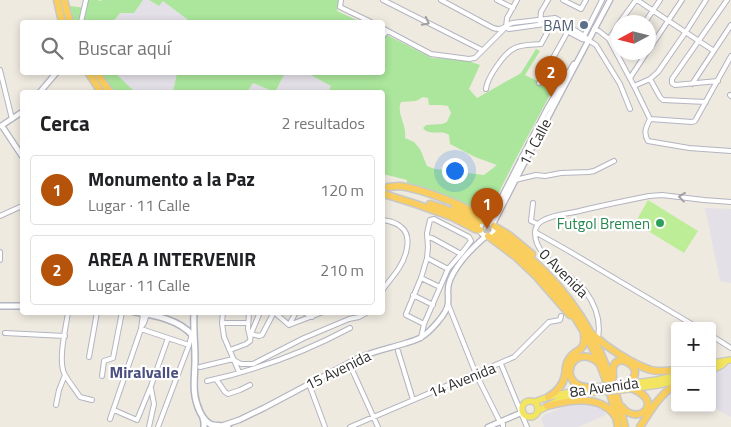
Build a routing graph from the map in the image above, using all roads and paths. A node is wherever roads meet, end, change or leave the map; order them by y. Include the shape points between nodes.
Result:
1 (57, 0) edge
2 (64, 0) edge
3 (86, 0) edge
4 (341, 0) edge
5 (383, 0) edge
6 (441, 0) edge
7 (497, 0) edge
8 (517, 0) edge
9 (548, 0) edge
10 (563, 0) edge
11 (586, 0) edge
12 (637, 0) edge
13 (660, 0) edge
14 (682, 0) edge
15 (706, 0) edge
16 (726, 0) edge
17 (606, 1) edge
18 (513, 8) junction
19 (653, 11) junction
20 (626, 15) edge
21 (650, 15) edge
22 (555, 18) junction
23 (62, 20) edge
24 (69, 20) edge
25 (81, 20) edge
26 (368, 20) edge
27 (669, 21) junction
28 (540, 22) junction
29 (552, 23) junction
30 (731, 25) edge
31 (506, 28) junction
32 (594, 29) junction
33 (387, 31) edge
34 (568, 31) junction
35 (686, 33) junction
36 (611, 36) edge
37 (585, 38) junction
38 (609, 39) junction
39 (656, 40) edge
40 (698, 41) junction
41 (611, 42) edge
42 (482, 50) junction
43 (714, 51) junction
44 (731, 56) edge
45 (621, 60) edge
46 (642, 60) edge
47 (0, 70) edge
48 (54, 75) edge
49 (90, 75) edge
50 (98, 75) edge
51 (630, 78) junction
52 (650, 79) junction
53 (718, 81) junction
54 (540, 83) dead end
55 (692, 84) junction
56 (634, 86) junction
57 (486, 89) dead end
58 (42, 90) edge
59 (100, 90) edge
60 (109, 90) edge
61 (706, 102) junction
62 (630, 108) dead end
63 (20, 113) edge
64 (12, 119) junction
65 (650, 119) junction
66 (1, 126) edge
67 (731, 151) edge
68 (20, 153) edge
69 (614, 161) dead end
70 (513, 179) junction
71 (385, 189) edge
72 (385, 191) edge
73 (731, 202) edge
74 (534, 203) dead end
75 (20, 207) edge
76 (0, 216) edge
77 (385, 221) edge
78 (538, 224) junction
79 (485, 225) junction
80 (535, 232) junction
81 (492, 235) junction
82 (427, 237) junction
83 (476, 245) junction
84 (0, 252) edge
85 (463, 254) junction
86 (427, 258) junction
87 (0, 260) edge
88 (448, 269) junction
89 (421, 278) junction
90 (440, 286) junction
91 (385, 287) edge
92 (413, 295) junction
93 (448, 304) junction
94 (433, 305) junction
95 (0, 306) edge
96 (20, 306) edge
97 (68, 315) edge
98 (96, 315) edge
99 (121, 315) edge
100 (145, 315) edge
101 (149, 315) edge
102 (194, 315) edge
103 (223, 315) edge
104 (249, 315) edge
105 (259, 315) edge
106 (272, 315) edge
107 (277, 315) edge
108 (294, 315) edge
109 (309, 315) edge
110 (316, 315) edge
111 (363, 315) edge
112 (581, 315) junction
113 (561, 316) dead end
114 (312, 317) junction
115 (194, 322) junction
116 (688, 322) edge
117 (222, 323) junction
118 (248, 323) junction
119 (424, 324) junction
120 (289, 325) junction
121 (584, 327) junction
122 (141, 328) junction
123 (350, 328) dead end
124 (185, 329) junction
125 (5, 333) dead end
126 (193, 335) junction
127 (64, 336) junction
128 (250, 336) junction
129 (168, 338) junction
130 (421, 338) junction
131 (598, 339) junction
132 (716, 339) edge
133 (189, 343) junction
134 (731, 348) edge
135 (230, 350) junction
136 (398, 351) dead end
137 (89, 357) dead end
138 (233, 360) junction
139 (729, 360) edge
140 (349, 362) junction
141 (716, 362) edge
142 (501, 364) junction
143 (601, 366) junction
144 (200, 367) dead end
145 (716, 368) edge
146 (671, 370) edge
147 (239, 372) junction
148 (476, 374) junction
149 (65, 375) junction
150 (102, 376) dead end
151 (671, 377) edge
152 (216, 379) junction
153 (207, 381) dead end
154 (613, 381) junction
155 (671, 382) edge
156 (308, 384) junction
157 (151, 386) junction
158 (250, 386) dead end
159 (631, 386) junction
160 (671, 387) edge
161 (593, 389) junction
162 (548, 397) junction
163 (92, 400) dead end
164 (413, 400) junction
165 (534, 402) junction
166 (619, 403) junction
167 (56, 405) dead end
168 (547, 406) junction
169 (114, 410) junction
170 (538, 411) junction
171 (522, 412) junction
172 (202, 417) junction
173 (373, 417) junction
174 (110, 419) dead end
175 (239, 420) junction
176 (500, 422) junction
177 (618, 423) edge
178 (226, 426) edge
179 (149, 427) edge
180 (158, 427) edge
181 (204, 427) edge
182 (233, 427) edge
183 (325, 427) edge
184 (350, 427) edge
185 (378, 427) edge
186 (488, 427) edge
187 (503, 427) edge
188 (527, 427) edge
189 (625, 427) edge
190 (640, 427) edge

1 - 23 highway
2 - 24 highway
3 - 25 street
4 - 26 street via 340,7
5 -> 42 street
6 - 31 street via 493,28
7 - 18 street
8 - 18 street
9 - 28 street
10 - 11 street via 581,9
12 - 19 street
12 - 20 street
13 - 19 street
14 - 27 street
15 - 35 street
16 - 40 street
17 - 32 street, 11 Calle
17 - 37 street
18 - 31 street
19 - 21 street
19 - 27 street
22 - 28 street
22 - 29 street
22 - 37 street
27 - 35 street
27 - 39 street
28 - 29 street
28 - 31 street
29 - 34 street
29 - 57 street via 541,44 512,49 491,75
30 - 43 street
31 - 42 street
32 - 37 street, 11 Calle
32 - 38 street
33 - 42 street via 431,54 470,59
34 - 37 street
34 - 54 street
35 - 40 street
35 - 52 street
36 - 38 street
37 - 62 street via 596,45 620,84
37 - 70 street, 11 Calle via 569,78
38 - 41 street
40 - 43 street
40 - 55 street via 672,79 675,85
43 - 55 street
44 - 53 street
45 - 51 street
46 - 51 street
47 - 64 street
48 - 58 street
49 - 59 highway
50 - 60 highway
51 - 56 street
52 - 56 street
52 - 61 street via 662,100
53 - 55 street
53 - 61 street
56 - 65 street
61 - 65 street via 692,122
63 - 64 street
64 - 66 street
65 - 67 street via 645,137 652,143
66 - 68 street
69 - 70 street via 589,172
70 - 79 street, 11 Calle
71 - 79 highway via 396,186 426,193 482,217
72 - 79 highway via 387,195 452,217 475,229
73 -> 78 street via 649,196 556,216
74 - 78 street via 531,220
75 - 76 street
77 - 91 street via 403,228 407,237 407,248 400,266
78 - 80 street, 0 Avenida
79 - 81 street
79 - 81 street, 15 Avenida via 494,232
79 - 83 street, 15 Avenida
79 - 112 highway via 509,234 524,246 569,293
80 - 116 street
80 - 131 street, 0 Avenida via 542,253 580,285 592,302 600,324
81 - 83 street, 15 Avenida
81 - 112 highway via 520,248
81 - 121 highway via 542,276
82 - 85 street
82 - 85 street via 430,220 435,219 469,237 470,243
82 - 86 street
83 - 85 street, 15 Avenida
84 - 87 street
85 - 88 street
85 - 93 street, 15 Avenida via 448,284
86 - 88 street
86 - 89 street
88 - 90 street
89 - 90 street
89 - 92 street
90 - 94 street
92 - 94 street
92 - 119 street via 406,314
93 - 130 street, 15 Avenida via 441,318
93 - 148 street
94 - 119 street
95 - 96 main road
97 - 127 street
98 - 137 street
99 - 150 street via 114,358 104,361
100 - 122 street
101 - 124 main road
102 - 115 main road
103 - 117 street
104 - 118 street
105 - 128 street
106 - 128 street via 262,335
107 - 120 street
108 - 120 street
109 - 114 street
110 - 114 street
111 - 138 street via 304,338 253,364
112 - 121 highway
113 - 142 street, 14 Avenida via 560,320 549,322 514,357
114 - 120 street
115 - 124 main road
115 - 126 main road
117 - 118 street
117 - 135 street
118 - 128 street
119 - 130 street
121 - 131 highway
121 - 143 highway
121 - 154 highway via 600,350
121 - 162 highway via 583,347 569,359 562,385
122 - 129 street
122 - 169 street
123 - 147 street via 307,350
124 - 126 main road
125 - 127 street
126 - 133 street
126 - 172 main road via 194,395
127 - 149 street via 62,365
128 - 135 street via 248,343
129 - 133 street
129 - 157 street
130 - 140 street, 15 Avenida
131 - 146 highway via 646,368
132 - 134 street
133 - 180 street
135 - 138 street
136 - 164 street
138 - 144 street
138 - 147 street
139 - 141 main road
139 - 145 main road
140 - 156 street, 15 Avenida
140 - 173 street
142 - 148 street, 14 Avenida
142 - 171 street
143 - 161 highway via 583,356 571,364 574,382
143 - 177 highway
147 - 152 street
148 - 164 street, 14 Avenida
148 - 176 street
149 - 163 street via 80,397
149 - 167 street
151 - 159 main road, 8a Avenida
152 - 153 street
152 - 158 street via 228,394
154 - 159 highway via 614,364 622,361 635,369
154 - 166 highway
155 - 159 main road, 8a Avenida
156 - 175 street, 15 Avenida
156 - 183 street
157 - 169 street via 137,420
157 - 179 street via 154,404
159 - 161 main road, 8a Avenida, bridge
159 - 166 highway via 647,399 644,413 630,416
160 - 190 highway
161 - 162 main road, 8a Avenida
161 - 168 main road, 8a Avenida
162 - 165 main road, 8a Avenida
164 - 173 street, 14 Avenida
165 - 170 main road
165 - 171 main road via 525,403
166 - 189 highway
168 - 170 main road, 8a Avenida
168 - 177 highway via 573,401 596,402 611,410
169 - 174 street
170 - 171 main road via 531,417
171 - 176 street
171 - 188 street
172 - 178 main road via 209,424
172 - 181 main road
173 - 184 street, 14 Avenida
173 - 185 street
175 - 178 street, 15 Avenida
175 - 182 street, 15 Avenida
176 - 186 street
176 - 187 street

